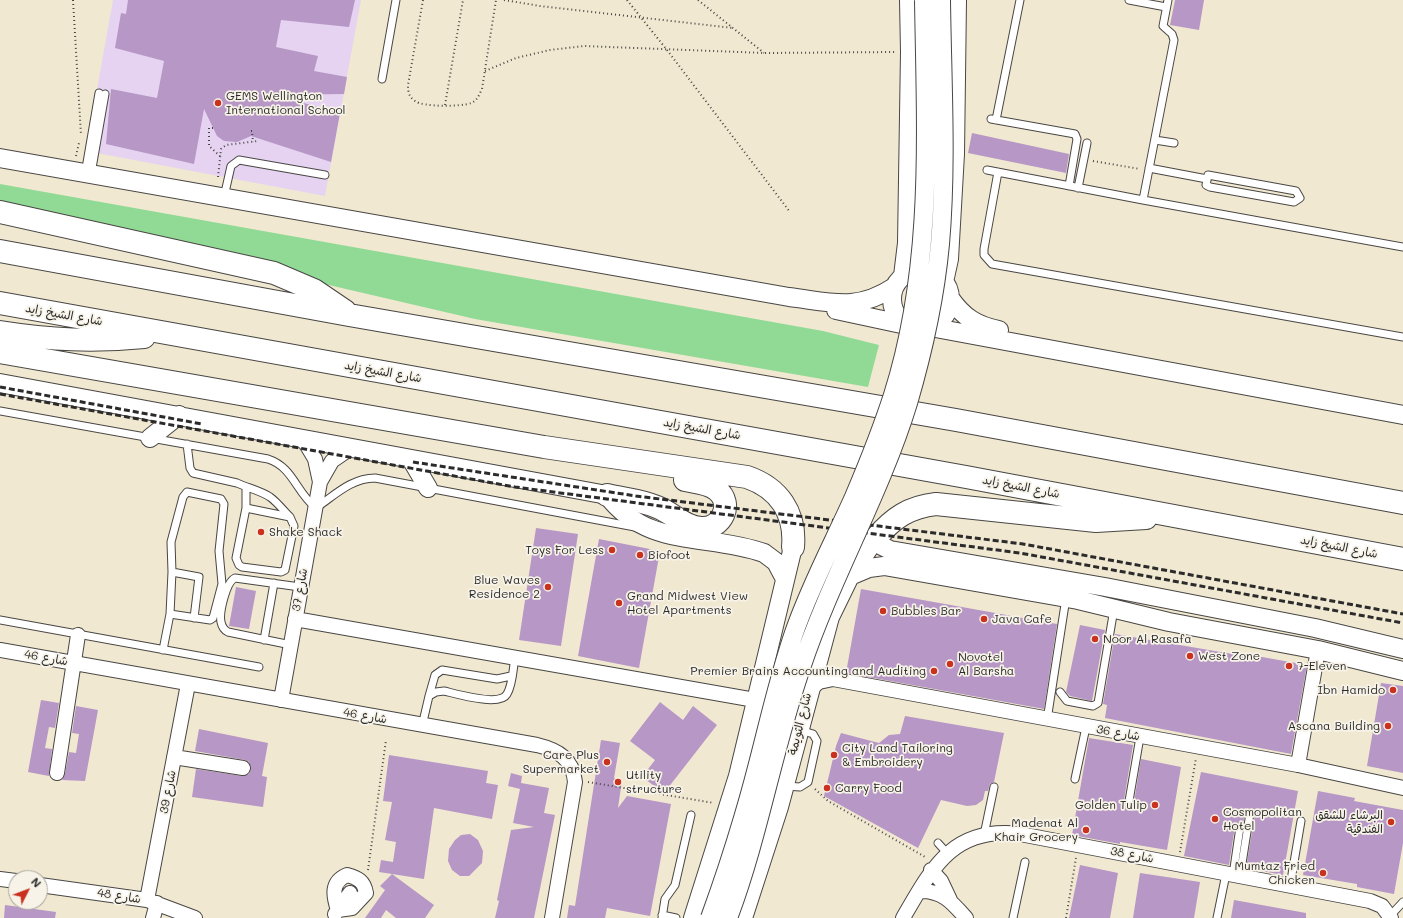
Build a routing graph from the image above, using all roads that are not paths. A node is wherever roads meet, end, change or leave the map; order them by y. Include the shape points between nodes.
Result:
1 (396, 0) edge
2 (909, 0) edge
3 (924, 0) edge
4 (941, 0) edge
5 (957, 0) edge
6 (965, 0) edge
7 (1020, 0) edge
8 (1129, 0) edge
9 (1167, 3) edge
10 (956, 51) junction
11 (382, 79) dead end
12 (102, 93) dead end
13 (1155, 140) junction
14 (1087, 143) dead end
15 (1174, 143) dead end
16 (0, 158) edge
17 (1149, 169) junction
18 (987, 170) dead end
19 (998, 172) junction
20 (88, 174) junction
21 (325, 175) dead end
22 (1207, 179) junction
23 (1069, 186) junction
24 (1273, 187) junction
25 (1078, 188) junction
26 (224, 197) junction
27 (1271, 198) junction
28 (1143, 200) junction
29 (0, 212) edge
30 (1403, 247) edge
31 (0, 251) edge
32 (898, 282) junction
33 (947, 290) junction
34 (789, 297) junction
35 (0, 303) edge
36 (349, 315) junction
37 (906, 324) junction
38 (930, 327) junction
39 (0, 332) edge
40 (168, 334) junction
41 (1403, 337) edge
42 (0, 352) edge
43 (0, 383) edge
44 (1403, 404) edge
45 (0, 411) edge
46 (179, 415) junction
47 (1403, 415) edge
48 (150, 438) junction
49 (303, 439) junction
50 (191, 445) junction
51 (544, 446) junction
52 (351, 448) junction
53 (411, 459) junction
54 (320, 482) junction
55 (246, 487) junction
56 (428, 488) junction
57 (606, 496) junction
58 (1403, 503) edge
59 (315, 506) junction
60 (246, 508) junction
61 (1164, 515) junction
62 (290, 517) junction
63 (651, 530) junction
64 (876, 538) junction
65 (794, 547) joint
66 (1403, 559) edge
67 (172, 572) junction
68 (850, 576) junction
69 (785, 579) junction
70 (274, 583) junction
71 (300, 587) junction
72 (1066, 598) junction
73 (1114, 609) junction
74 (170, 614) junction
75 (194, 618) junction
76 (295, 619) junction
77 (0, 620) edge
78 (78, 635) junction
79 (264, 640) junction
80 (291, 645) junction
81 (1403, 649) edge
82 (0, 650) edge
83 (163, 650) junction
84 (1318, 650) junction
85 (516, 656) junction
86 (1403, 657) edge
87 (817, 661) junction
88 (74, 663) junction
89 (259, 667) dead end
90 (1403, 671) edge
91 (512, 676) junction
92 (833, 679) junction
93 (188, 684) junction
94 (809, 690) junction
95 (1060, 692) dead end
96 (429, 696) junction
97 (281, 700) junction
98 (755, 700) junction
99 (1047, 720) junction
100 (422, 726) junction
101 (1086, 727) junction
102 (799, 730) junction
103 (1140, 737) junction
104 (174, 757) junction
105 (1298, 765) junction
106 (243, 768) dead end
107 (57, 773) dead end
108 (738, 776) junction
109 (1075, 779) dead end
110 (784, 786) junction
111 (994, 787) dead end
112 (1403, 788) edge
113 (1129, 801) dead end
114 (722, 810) junction
115 (1250, 813) dead end
116 (691, 815) dead end
117 (1301, 821) dead end
118 (1240, 827) dead end
119 (773, 828) junction
120 (984, 835) junction
121 (1024, 862) dead end
122 (934, 867) junction
123 (1233, 875) junction
124 (48, 886) edge
125 (1290, 886) junction
126 (919, 891) junction
127 (350, 893) dead end
128 (950, 900) junction
129 (152, 902) junction
130 (1403, 902) edge
131 (335, 914) edge
132 (662, 917) edge
133 (1390, 917) edge
134 (153, 918) edge
135 (196, 918) edge
136 (552, 918) edge
137 (676, 918) edge
138 (693, 918) edge
139 (710, 918) edge
140 (728, 918) edge
141 (743, 918) edge
142 (903, 918) edge
143 (966, 918) edge
144 (1013, 918) edge
145 (1217, 918) edge

1 - 11 lane
2 - 32 street via 907,243
3 - 139 street, bridge via 925,198 921,262 906,346 894,394 877,441 795,629 781,672 744,817
4 - 140 street, bridge via 943,191 933,298 922,351 893,447 829,593 798,677 758,824
5 - 10 street
6 - 10 lane
7 - 23 lane via 994,120 1075,134 1077,139
8 - 9 lane
9 - 13 lane via 1163,26 1172,34 1174,40
10 - 33 street
12 - 20 lane
13 - 15 lane
13 - 17 lane
14 - 25 lane
16 - 20 street
17 - 22 lane
17 - 28 lane
18 - 19 lane
19 - 23 lane
19 - 41 lane via 984,249 984,255 992,264
20 - 26 street
21 - 26 lane via 239,160 231,166
22 - 24 lane via 1208,175
22 - 27 lane via 1206,185 1210,187
23 - 25 lane
24 - 27 lane
24 - 27 lane via 1296,191 1300,198 1294,202
25 - 28 lane
26 - 34 street
28 - 30 lane
29 - 36 highway via 274,274 314,290
31 - 36 highway
32 - 33 street via 917,270 925,270 939,276
32 - 34 street via 879,297 861,303 842,304
32 - 37 street via 892,304 899,319
33 - 38 street via 950,306 943,319
33 - 44 street via 958,310 981,326
34 - 37 street via 874,319
35 - 40 highway, شارع الشيخ زايد
36 - 58 highway via 956,420
37 - 38 street via 914,328
38 - 47 street
39 - 40 highway via 45,339 95,341
40 - 61 highway, شارع الشيخ زايد
42 - 51 highway
43 - 46 street
45 - 48 lane
46 - 48 street
46 - 49 street
48 - 50 lane
49 - 52 street
49 - 54 street, شارع 37 via 315,459
50 - 55 lane via 191,471 196,475
50 - 59 lane via 273,461 287,470
51 - 57 highway via 710,486 724,499 724,512 718,523 699,528 682,522 667,511 650,504
51 - 65 highway via 747,477 758,481 768,486 784,502 793,524
52 - 53 street
52 - 54 street, شارع 37 via 332,461
53 - 56 street
53 - 57 street
54 - 59 street, شارع 37
55 - 60 lane
55 - 62 lane via 269,497
56 - 59 lane via 375,478 363,479
56 - 63 lane
57 - 63 street via 621,513
59 - 71 street, شارع 37
60 - 62 lane
60 - 62 lane via 236,558 242,568 281,572 285,570 294,526
61 - 64 highway via 1131,520 1096,521 936,504 922,506 896,517
61 - 66 highway, شارع الشيخ زايد
63 - 69 street via 764,553 776,562
64 - 68 street, شارع الثويمة
64 - 81 street via 882,546 890,550 1105,587 1315,628
65 - 69 street
67 - 74 lane
67 - 75 lane via 199,577
67 - 75 lane via 171,542 184,493 220,499 224,504 219,551 222,584 213,618
68 - 72 street via 868,568 884,566
68 - 87 street, شارع الثويمة via 830,616
69 - 98 street
70 - 71 lane
70 - 79 lane
70 - 79 lane via 239,577 231,580 227,587 221,620 222,627 228,632
71 - 76 street, شارع 37
72 - 73 street
72 - 99 lane
73 - 84 street
73 - 95 lane via 1098,703 1093,706 1069,702
74 - 75 lane
74 - 83 lane
76 - 80 street, شارع 37
76 - 85 street
77 - 78 lane
78 - 83 lane
78 - 88 street
79 - 80 lane
80 - 97 street, شارع 37
82 - 88 street, شارع 46
83 - 89 lane
84 - 86 street via 1326,644 1336,642
84 - 90 street
84 - 105 street
85 - 91 lane
85 - 98 street
87 - 92 street via 822,671
87 - 94 street, شارع الثويمة
88 - 93 street, شارع 46
88 - 107 street
91 - 96 lane via 508,692 498,700 440,691
91 - 96 lane via 497,680 442,670 435,675
92 - 94 street via 819,682
92 - 99 street, شارع 36
93 - 97 street, شارع 46
93 - 104 street, شارع 39
94 - 102 street, شارع الثويمة
96 - 100 lane
97 - 100 street, شارع 46
98 - 108 street
99 - 101 street, شارع 36
100 - 136 street, شارع 46 via 550,748 568,761 574,775 574,790
101 - 103 street, شارع 36
101 - 109 lane
102 - 110 street, شارع الثويمة
102 - 110 lane via 813,734 817,741 808,782 800,787
103 - 105 street, شارع 36
103 - 113 lane
104 - 106 street
104 - 129 street, شارع 39
105 - 112 street, شارع 36
108 - 110 street via 746,790 757,796 770,795
108 - 114 street
110 - 119 street, شارع الثويمة
111 - 120 lane
114 - 119 street via 755,807 764,814
114 - 138 street
115 - 123 lane
116 - 132 lane via 675,885 665,899
117 - 125 lane
118 - 123 lane
119 - 141 street, شارع الثويمة
120 - 122 street, شارع 38 via 943,848
120 - 123 street, شارع 38 via 1013,833
121 - 144 lane
122 - 126 street, شارع 38
122 - 128 street
123 - 125 street, شارع 38
123 - 145 lane
124 - 129 street, شارع 48
125 - 133 street, شارع 38 via 1376,903 1386,910
126 - 128 street via 938,893
126 - 142 street, شارع 38
127 - 131 street
128 - 143 street
129 - 134 street, شارع 39
129 - 135 street, شارع 48
130 - 133 lane
131 - 131 street via 352,908 366,893 365,887 357,878 347,875 340,878 334,887
132 - 137 lane

